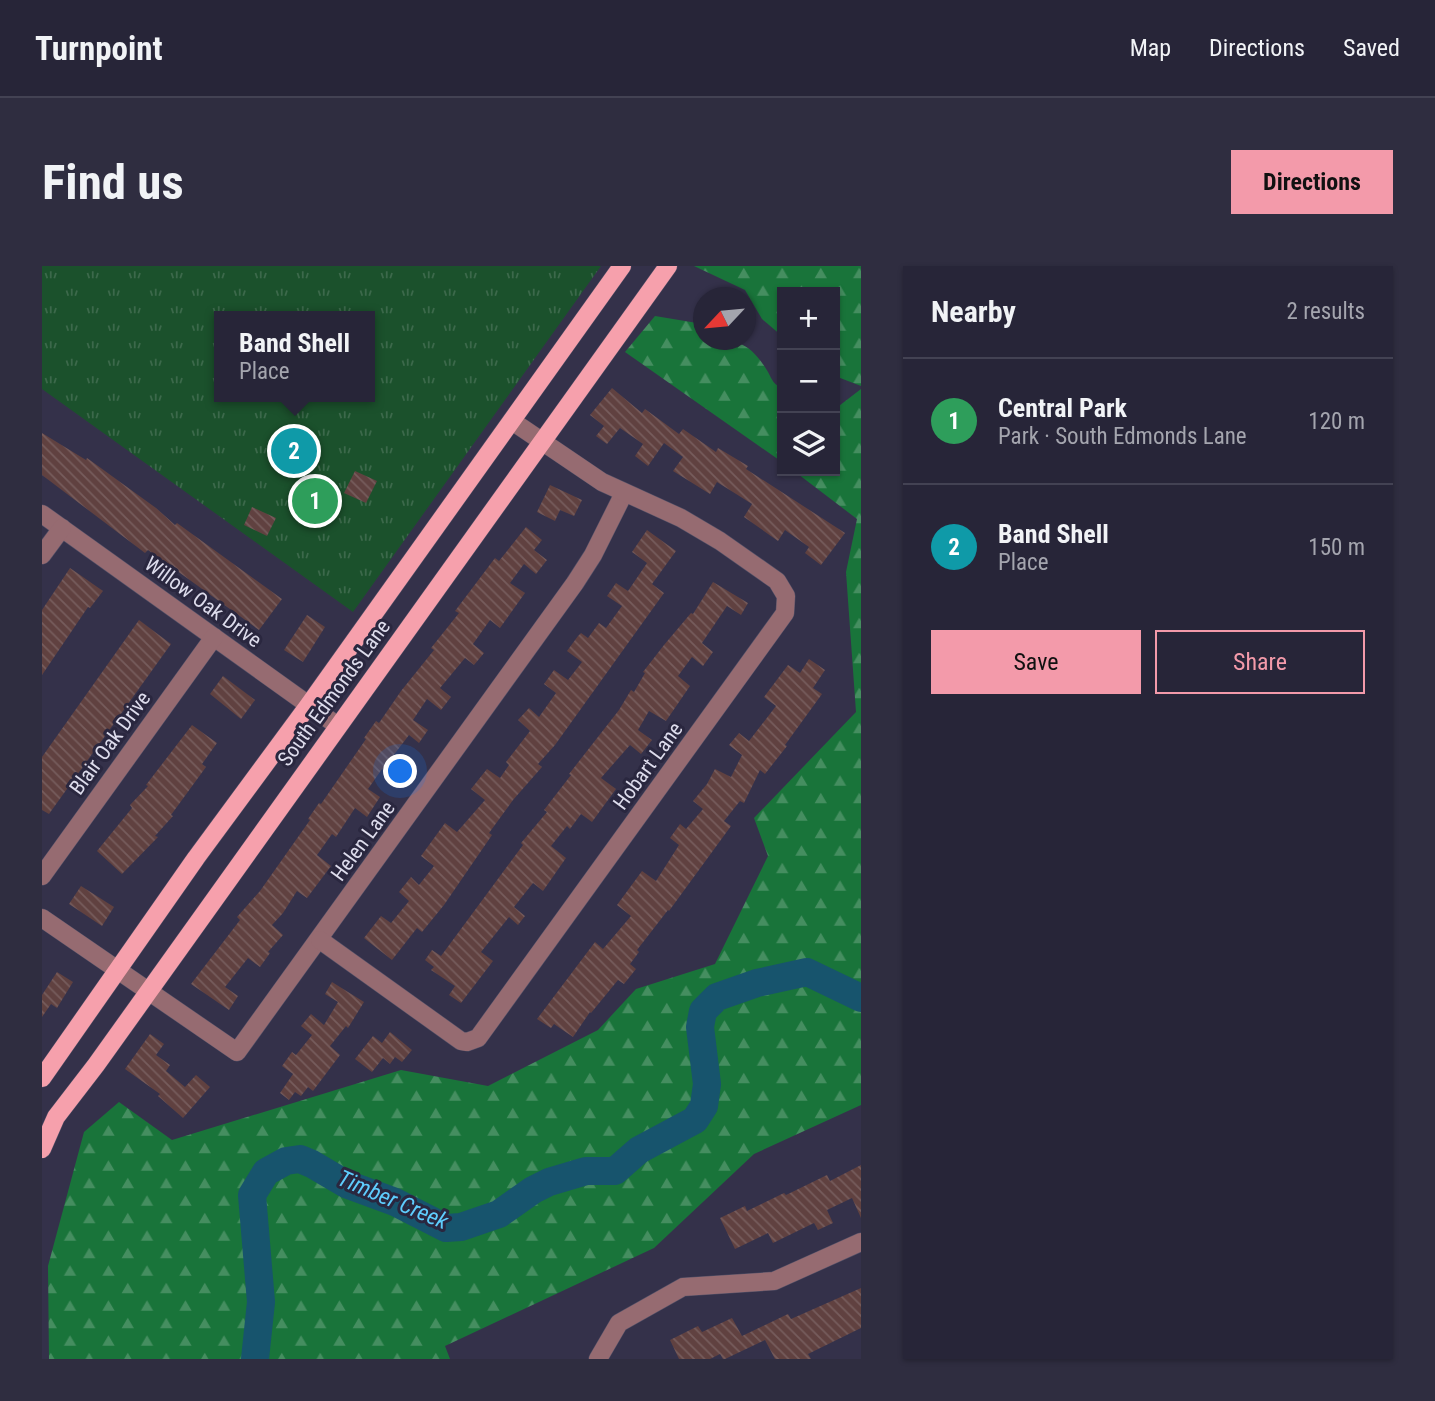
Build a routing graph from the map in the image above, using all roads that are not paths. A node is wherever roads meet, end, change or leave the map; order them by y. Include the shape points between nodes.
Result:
1 (622, 266) edge
2 (668, 266) edge
3 (512, 421) junction
4 (542, 442) junction
5 (624, 493) junction
6 (42, 514) edge
7 (62, 528) junction
8 (42, 555) edge
9 (214, 637) junction
10 (308, 706) junction
11 (338, 726) junction
12 (42, 876) edge
13 (42, 918) edge
14 (320, 940) junction
15 (118, 972) junction
16 (148, 991) junction
17 (42, 1078) edge
18 (42, 1149) edge
19 (861, 1242) edge
20 (598, 1359) edge

1 - 3 main road, South Edmonds Lane
2 - 4 main road, South Edmonds Lane
3 - 4 street
3 - 10 main road, South Edmonds Lane
4 - 5 street, Hobart Lane
4 - 11 main road, South Edmonds Lane
5 - 14 street, Helen Lane via 575,583
5 - 14 street, Hobart Lane via 700,528 776,581 786,597 780,621 478,1038 461,1041
6 - 7 street, Willow Oak Drive
7 - 8 street
7 - 9 street, Willow Oak Drive
9 - 10 street, Willow Oak Drive
9 - 12 street, Blair Oak Drive
10 - 11 street, Willow Oak Drive
10 - 15 main road, South Edmonds Lane
11 - 16 main road, South Edmonds Lane
13 - 15 street
14 - 16 street, Helen Lane via 237,1052
15 - 16 street
15 - 17 main road, South Edmonds Lane
16 - 18 main road, South Edmonds Lane via 56,1117
19 - 20 street via 774,1281 683,1287 619,1322

